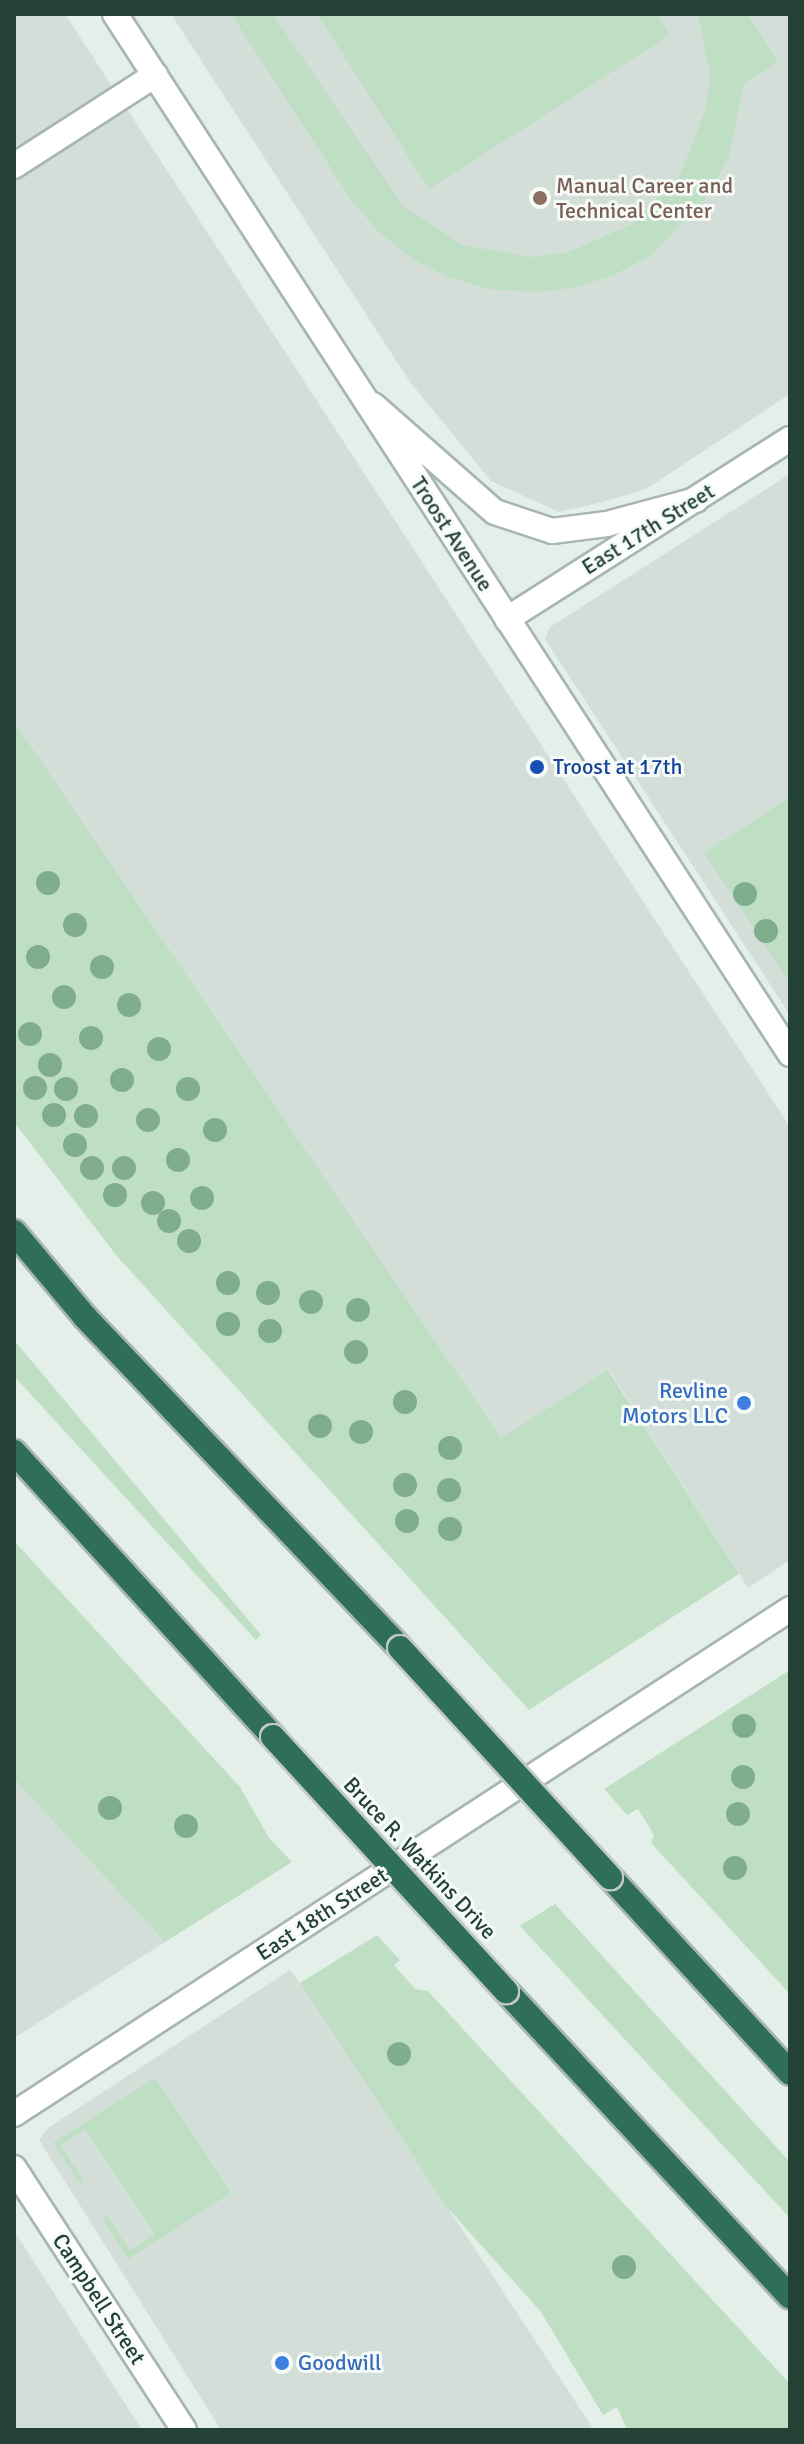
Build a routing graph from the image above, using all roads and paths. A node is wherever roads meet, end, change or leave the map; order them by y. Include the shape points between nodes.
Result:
1 (115, 14) edge
2 (155, 75) junction
3 (14, 166) edge
4 (364, 397) junction
5 (790, 439) edge
6 (696, 500) junction
7 (507, 619) junction
8 (790, 1054) edge
9 (14, 1232) edge
10 (14, 1452) edge
11 (14, 1464) edge
12 (35, 1478) junction
13 (790, 1609) edge
14 (790, 2073) edge
15 (14, 2114) edge
16 (14, 2168) edge
17 (790, 2297) edge
18 (184, 2430) edge

1 - 2 main road, Troost Avenue
2 - 3 main road
2 - 4 main road, Troost Avenue
4 - 6 main road via 495,512 552,531 607,524
4 - 7 main road, Troost Avenue
5 - 6 main road, East 17th Street
6 - 7 main road, East 17th Street
7 - 8 main road, Troost Avenue
9 - 14 highway, bridge via 85,1317 400,1648
10 - 12 highway, Bruce R. Watkins Drive
11 - 12 highway
12 - 17 highway, Bruce R. Watkins Drive, bridge
13 - 15 main road, East 18th Street
16 - 18 main road, Campbell Street

